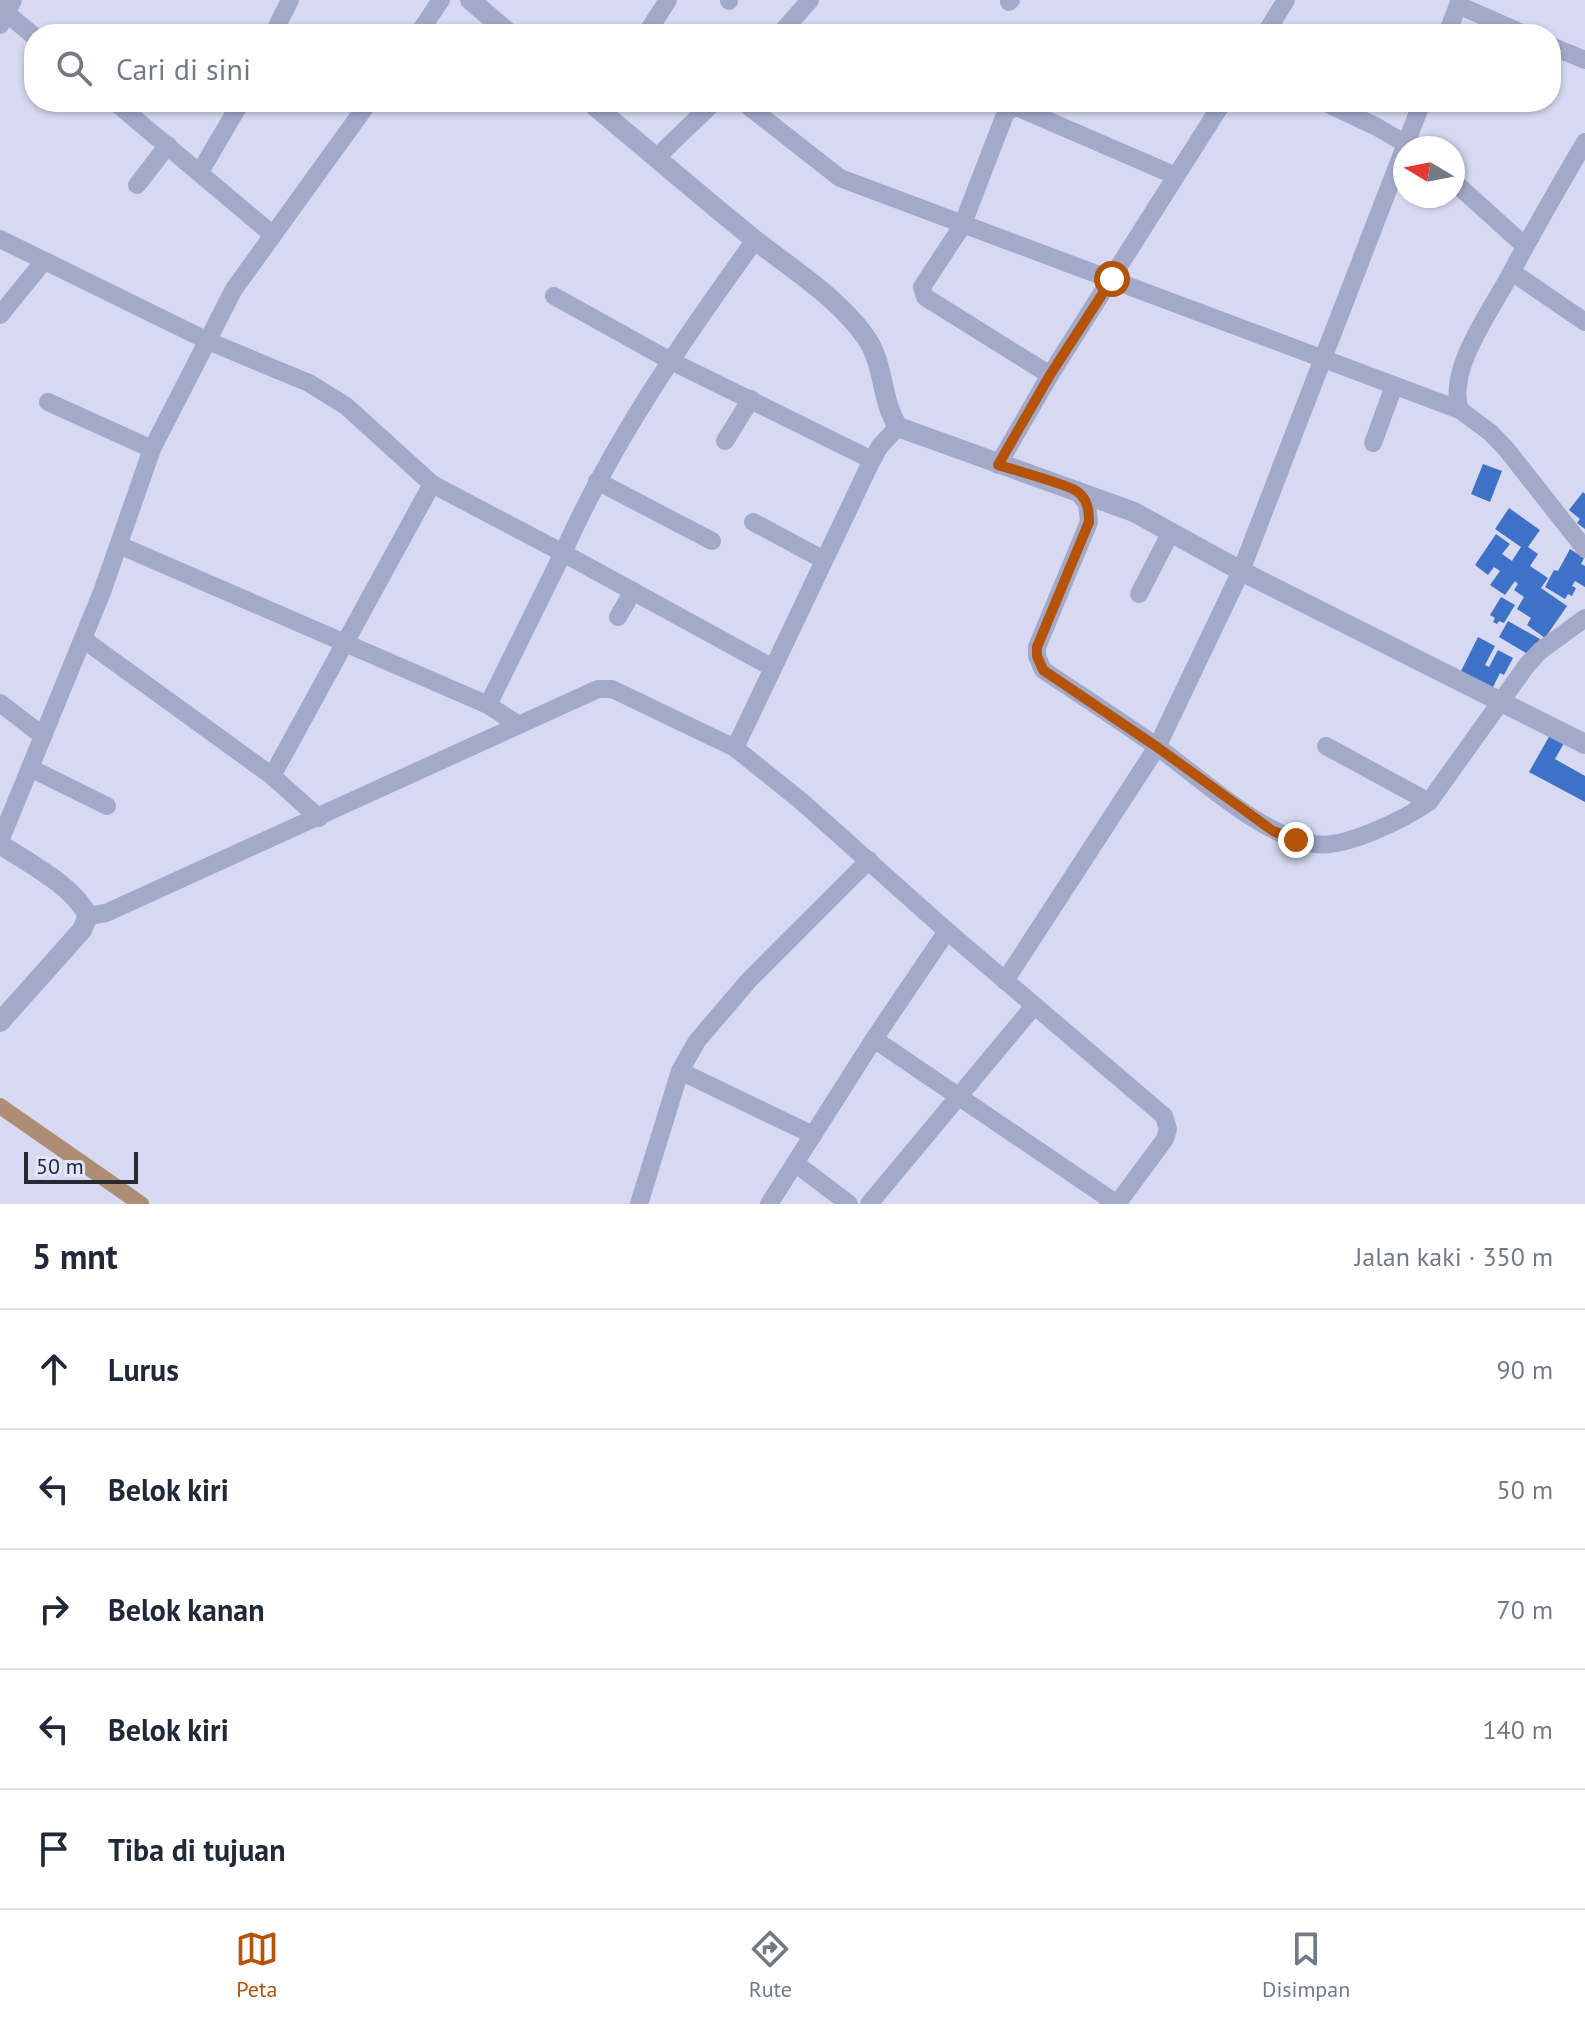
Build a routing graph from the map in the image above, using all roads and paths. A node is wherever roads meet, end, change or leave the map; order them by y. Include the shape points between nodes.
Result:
1 (290, 0) edge
2 (441, 0) edge
3 (470, 0) edge
4 (668, 0) edge
5 (810, 0) edge
6 (1286, 0) edge
7 (1459, 3) edge
8 (5, 12) edge
9 (278, 24) edge
10 (425, 24) edge
11 (498, 24) edge
12 (652, 24) edge
13 (789, 24) edge
14 (1271, 24) edge
15 (1451, 24) edge
16 (1503, 24) edge
17 (24, 28) edge
18 (1561, 50) edge
19 (1585, 60) edge
20 (127, 112) edge
21 (235, 112) edge
22 (362, 112) edge
23 (604, 112) edge
24 (701, 112) edge
25 (755, 112) edge
26 (1006, 112) edge
27 (1027, 112) edge
28 (1217, 112) edge
29 (1344, 112) edge
30 (1419, 112) edge
31 (1393, 136) edge
32 (1413, 136) edge
33 (1585, 142) edge
34 (168, 145) junction
35 (649, 152) junction
36 (200, 172) junction
37 (1176, 176) junction
38 (137, 185) dead end
39 (1393, 186) edge
40 (1465, 192) edge
41 (962, 226) junction
42 (273, 235) junction
43 (0, 239) edge
44 (755, 240) junction
45 (1524, 245) junction
46 (44, 261) junction
47 (1512, 272) junction
48 (1112, 279) junction
49 (554, 296) dead end
50 (0, 315) edge
51 (1585, 322) edge
52 (208, 341) junction
53 (1322, 356) junction
54 (669, 360) junction
55 (1050, 375) junction
56 (1394, 386) junction
57 (751, 399) junction
58 (48, 402) dead end
59 (1460, 410) junction
60 (898, 427) junction
61 (725, 441) dead end
62 (1373, 443) dead end
63 (148, 458) junction
64 (872, 460) junction
65 (998, 465) junction
66 (597, 481) junction
67 (432, 484) junction
68 (1077, 490) junction
69 (753, 522) dead end
70 (1171, 532) junction
71 (712, 541) dead end
72 (119, 545) junction
73 (1585, 549) edge
74 (563, 553) junction
75 (824, 560) junction
76 (1241, 571) junction
77 (633, 591) junction
78 (1139, 594) dead end
79 (618, 617) dead end
80 (1585, 618) edge
81 (83, 639) junction
82 (343, 642) junction
83 (773, 668) junction
84 (1502, 702) junction
85 (0, 703) edge
86 (488, 705) junction
87 (519, 725) junction
88 (43, 736) junction
89 (1585, 744) edge
90 (1326, 746) dead end
91 (1157, 747) junction
92 (735, 748) junction
93 (30, 768) junction
94 (272, 776) junction
95 (1429, 802) junction
96 (107, 806) dead end
97 (319, 818) junction
98 (0, 842) edge
99 (869, 860) junction
100 (88, 916) junction
101 (947, 931) junction
102 (1005, 981) junction
103 (1034, 1006) junction
104 (0, 1022) edge
105 (874, 1039) junction
106 (680, 1071) junction
107 (957, 1098) junction
108 (813, 1135) junction
109 (795, 1163) junction
110 (639, 1204) edge
111 (769, 1204) edge
112 (849, 1204) edge
113 (869, 1204) edge
114 (1117, 1204) edge

1 - 9 street
2 - 10 street
3 - 11 street
4 - 12 street
5 - 13 street
6 - 14 street
7 - 15 street
7 - 16 street
8 - 17 street
18 - 19 street
20 - 34 street
21 - 36 street
22 - 42 street
23 - 35 street
24 - 35 street
25 - 41 street via 834,175
26 - 41 street
27 - 37 street
28 - 37 street
29 - 31 street
30 - 32 street
33 - 45 street
34 - 36 street
34 - 38 street
35 - 44 street
36 - 42 street
37 - 48 street
39 - 53 street
40 - 45 street
41 - 48 street
41 - 55 street via 922,283 925,297
42 - 52 street via 234,289
43 - 46 street
44 - 54 street
44 - 60 street via 798,272 868,340
45 - 47 street
46 - 50 street
46 - 52 street
47 - 51 street
47 - 59 street via 1467,353
48 - 53 street
48 - 55 street
49 - 54 street
52 - 63 street
52 - 67 street via 309,383 353,412
53 - 56 street
53 - 76 street
54 - 57 street
54 - 66 street
55 - 65 street
56 - 59 street
56 - 62 street
57 - 61 street
57 - 64 street
58 - 63 street
59 - 73 street via 1507,450
60 - 64 street
60 - 65 street
63 - 72 street
64 - 75 street
65 - 68 street
66 - 71 street
66 - 74 street
67 - 74 street
67 - 82 street
68 - 70 street
68 - 91 street via 1087,504 1089,522 1037,647 1039,664
69 - 75 street
70 - 76 street
70 - 78 street
72 - 81 street
72 - 82 street
74 - 77 street
74 - 86 street
75 - 83 street
76 - 84 street
76 - 91 street
77 - 79 street
77 - 83 street
80 - 84 street via 1540,651
81 - 88 street
81 - 94 street
82 - 86 street
82 - 94 street
83 - 92 street
84 - 89 street
84 - 95 street
85 - 88 street
86 - 87 street
87 - 92 street via 608,688
87 - 97 street
88 - 93 street
90 - 95 street
91 - 95 street via 1273,831 1317,845 1375,830
91 - 102 street
92 - 99 street
93 - 96 street
93 - 98 street
94 - 97 street
97 - 100 street via 106,913
98 - 100 street via 69,891
99 - 101 street
99 - 106 street via 723,1008
100 - 104 street via 82,930
101 - 102 street
101 - 105 street
102 - 103 street
103 - 107 street
103 - 114 street via 1167,1123 1165,1139
105 - 107 street
105 - 108 street
106 - 108 street
106 - 110 street
107 - 113 street
107 - 114 street
108 - 109 street
109 - 111 street
109 - 112 street

